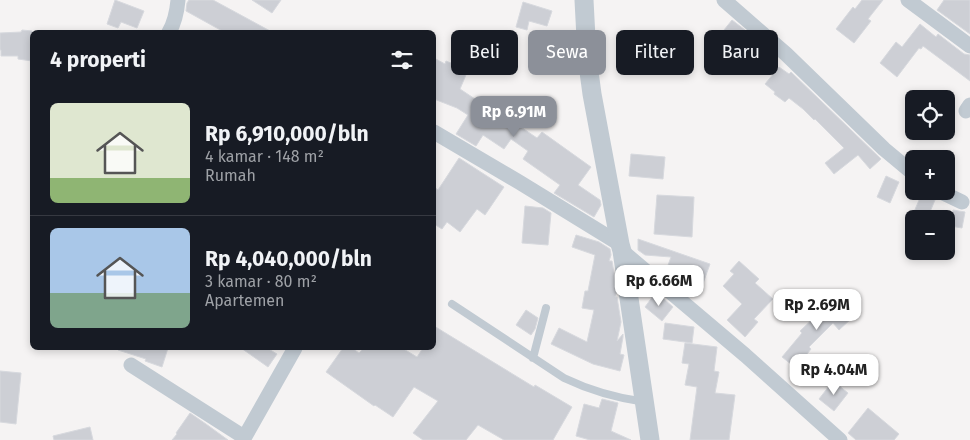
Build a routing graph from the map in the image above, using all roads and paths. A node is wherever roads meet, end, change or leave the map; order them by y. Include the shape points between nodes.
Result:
1 (178, 0) edge
2 (584, 0) edge
3 (724, 0) edge
4 (908, 0) edge
5 (170, 30) edge
6 (970, 46) edge
7 (436, 133) edge
8 (905, 166) edge
9 (955, 199) edge
10 (962, 202) dead end
11 (621, 248) junction
12 (452, 304) dead end
13 (546, 308) dead end
14 (294, 350) edge
15 (534, 358) junction
16 (131, 365) dead end
17 (644, 402) junction
18 (244, 439) edge
19 (650, 440) edge
20 (840, 440) edge

1 - 5 street
2 - 11 street via 592,94
3 - 8 street
4 - 6 street
7 - 11 street
9 - 10 street
11 - 17 street
11 - 20 street
12 - 15 lane
13 - 15 lane
14 - 18 street
15 - 17 lane via 582,387 625,400
16 - 18 street
17 - 19 street

